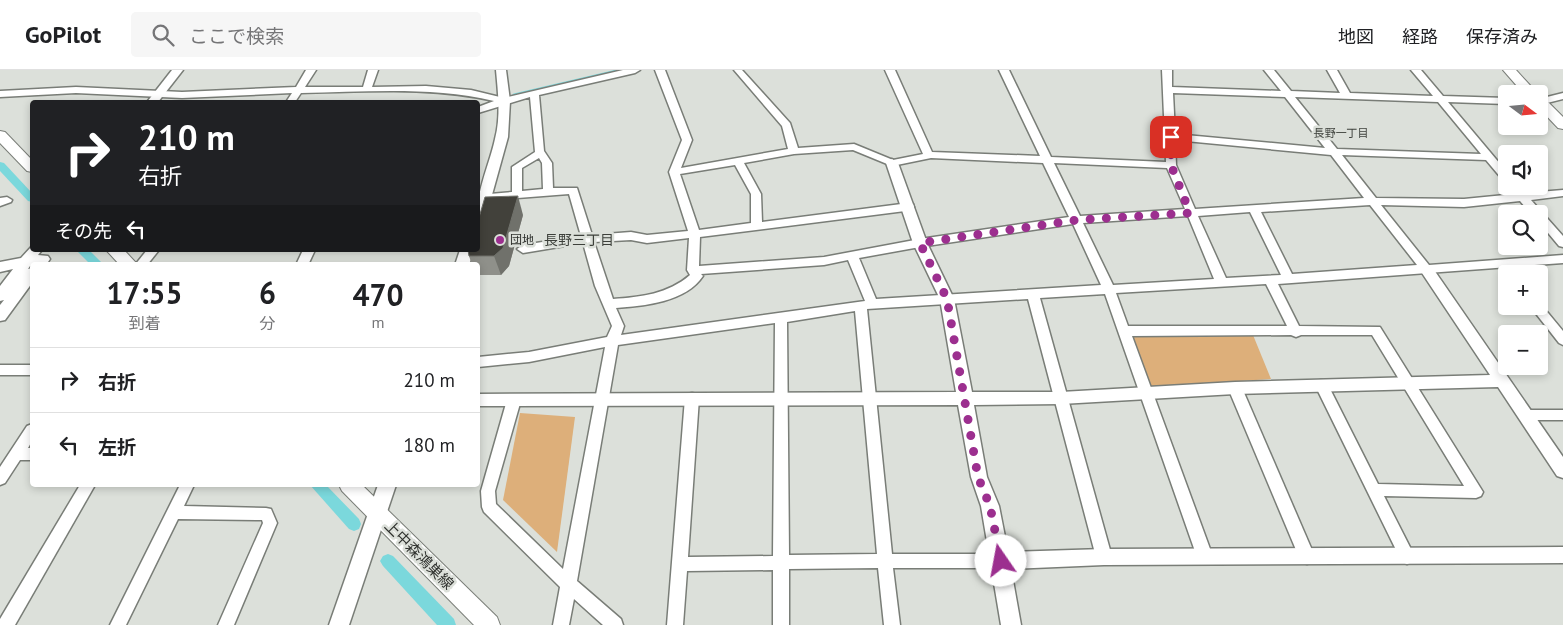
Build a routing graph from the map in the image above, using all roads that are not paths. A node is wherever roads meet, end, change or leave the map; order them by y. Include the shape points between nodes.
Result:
1 (178, 70) edge
2 (188, 70) edge
3 (310, 70) edge
4 (373, 70) edge
5 (501, 70) edge
6 (636, 70) edge
7 (660, 70) edge
8 (739, 70) edge
9 (890, 70) edge
10 (1004, 70) edge
11 (1167, 70) edge
12 (1269, 70) edge
13 (1332, 70) edge
14 (1416, 70) edge
15 (1509, 70) edge
16 (1523, 85) edge
17 (367, 89) junction
18 (298, 90) junction
19 (1169, 90) junction
20 (1285, 93) junction
21 (0, 94) edge
22 (534, 94) junction
23 (1346, 94) junction
24 (1563, 96) edge
25 (161, 98) edge
26 (1440, 98) junction
27 (1548, 98) edge
28 (292, 100) edge
29 (504, 101) junction
30 (1498, 101) edge
31 (480, 109) edge
32 (1548, 111) edge
33 (1563, 125) edge
34 (0, 135) edge
35 (1171, 137) junction
36 (794, 151) junction
37 (1334, 152) junction
38 (540, 153) junction
39 (929, 155) junction
40 (1490, 157) junction
41 (1045, 160) junction
42 (738, 161) junction
43 (892, 163) junction
44 (1171, 165) junction
45 (30, 166) edge
46 (1498, 167) edge
47 (674, 172) junction
48 (548, 191) junction
49 (1563, 193) edge
50 (517, 195) junction
51 (1522, 197) junction
52 (481, 198) edge
53 (1372, 201) junction
54 (1529, 205) edge
55 (909, 207) junction
56 (1254, 208) junction
57 (1190, 213) junction
58 (1077, 220) junction
59 (757, 226) junction
60 (1548, 226) edge
61 (695, 234) junction
62 (587, 239) junction
63 (920, 243) junction
64 (1563, 243) edge
65 (523, 249) dead end
66 (116, 252) edge
67 (151, 252) edge
68 (852, 256) junction
69 (1563, 259) edge
70 (37, 260) edge
71 (127, 262) edge
72 (143, 262) edge
73 (1529, 265) edge
74 (0, 267) edge
75 (30, 267) edge
76 (1498, 269) edge
77 (693, 270) junction
78 (1427, 270) junction
79 (30, 271) edge
80 (1289, 279) junction
81 (1270, 280) junction
82 (1222, 283) junction
83 (1109, 289) junction
84 (1033, 294) junction
85 (0, 296) edge
86 (947, 299) junction
87 (610, 304) junction
88 (867, 305) junction
89 (1543, 315) edge
90 (0, 316) edge
91 (781, 318) junction
92 (1124, 331) junction
93 (1296, 332) junction
94 (1563, 340) edge
95 (612, 341) junction
96 (480, 362) edge
97 (0, 370) edge
98 (30, 370) edge
99 (1502, 381) junction
100 (1407, 382) junction
101 (1321, 385) junction
102 (1235, 388) junction
103 (1147, 393) junction
104 (601, 398) junction
105 (692, 398) junction
106 (782, 398) junction
107 (870, 398) junction
108 (964, 398) junction
109 (1062, 398) junction
110 (480, 400) edge
111 (514, 400) junction
112 (1525, 415) junction
113 (1563, 416) edge
114 (30, 433) edge
115 (17, 454) junction
116 (30, 454) edge
117 (1563, 471) edge
118 (0, 479) edge
119 (87, 487) edge
120 (186, 487) edge
121 (351, 487) edge
122 (387, 487) edge
123 (1374, 490) junction
124 (173, 512) junction
125 (378, 514) junction
126 (1563, 555) edge
127 (1104, 557) junction
128 (1205, 557) junction
129 (1307, 557) junction
130 (1407, 557) junction
131 (885, 561) junction
132 (1001, 561) junction
133 (780, 563) junction
134 (680, 564) junction
135 (568, 583) junction
136 (6, 625) edge
137 (118, 625) edge
138 (226, 625) edge
139 (339, 625) edge
140 (488, 625) edge
141 (561, 625) edge
142 (615, 625) edge
143 (675, 625) edge
144 (781, 625) edge
145 (892, 625) edge
146 (1011, 625) edge

1 - 25 street
2 - 25 street
3 - 18 street
4 - 17 street
5 - 29 street
6 - 22 street
7 - 47 street via 687,140
8 - 36 street via 787,125
9 - 39 street
10 - 41 street
11 - 19 street
12 - 20 street
13 - 23 street
14 - 26 street
15 - 16 main road
17 - 18 street
17 - 29 street via 453,91
18 - 25 street
18 - 28 street
19 - 20 street
19 - 35 street
20 - 23 street
20 - 37 street
21 - 25 street via 76,90
22 - 29 street
22 - 38 street
23 - 26 street
24 - 27 street
26 - 30 street
26 - 40 street
29 - 31 street
29 - 52 street via 502,137
32 - 33 main road
34 - 45 main road
35 - 37 street
35 - 44 street
36 - 42 street
36 - 43 street via 854,147
37 - 40 street
37 - 53 street
38 - 48 street via 547,162
38 - 50 street via 517,167
39 - 41 street
39 - 43 street
40 - 46 street
41 - 44 street
41 - 58 street
42 - 47 street
42 - 59 street via 756,194
43 - 55 street
44 - 57 street
47 - 61 street
48 - 50 street
48 - 62 street via 573,190
49 - 51 street
50 - 52 street
51 - 53 street via 1464,203
51 - 54 street
53 - 56 street
53 - 78 street
55 - 59 street
55 - 63 street
56 - 57 street
56 - 80 street
57 - 58 street
57 - 82 street
58 - 63 street
58 - 83 street
59 - 61 street
60 - 64 street
61 - 62 street via 647,239 631,236
61 - 77 street
62 - 65 street
62 - 87 street
63 - 68 street
63 - 86 street
66 - 71 main road
67 - 72 street
68 - 77 street via 824,261
68 - 88 street
69 - 73 street
70 - 74 street
75 - 85 street
76 - 78 street
77 - 87 street via 697,276 688,285 668,294
78 - 80 street
78 - 99 street
79 - 90 street
80 - 81 street
81 - 82 street
81 - 93 street
82 - 83 street
83 - 84 street
83 - 92 street
84 - 86 street
84 - 109 street
86 - 88 street
86 - 108 street
87 - 95 street via 618,326
88 - 91 street
88 - 107 street
89 - 94 street
91 - 95 street
91 - 106 street
92 - 93 street
92 - 103 street
93 - 100 street via 1376,330
95 - 96 street via 529,357
95 - 104 street
97 - 98 street
99 - 100 street
99 - 112 street
100 - 101 street
100 - 123 street via 1476,492
101 - 102 street
101 - 123 street
102 - 103 street
102 - 129 street
103 - 109 street
103 - 128 street
104 - 105 street
104 - 111 street
104 - 135 street
105 - 106 street
105 - 134 street
106 - 107 street
106 - 133 street
107 - 108 street
107 - 131 street
108 - 109 street
108 - 132 street via 978,477 990,506
109 - 127 street
110 - 111 street
111 - 135 street via 488,491 489,507
112 - 113 street
112 - 117 street
114 - 115 street
115 - 116 street
115 - 118 street
119 - 136 street
120 - 124 street
121 - 125 main road, 上中森鴻巣線
122 - 125 street
123 - 130 street
124 - 137 street
124 - 138 street via 266,514 270,523
125 - 139 street
125 - 140 main road, 上中森鴻巣線
126 - 130 street
127 - 128 street
127 - 132 street
128 - 129 street
129 - 130 street
131 - 132 street
131 - 133 street
131 - 145 street
132 - 146 street
133 - 134 street
133 - 144 street
134 - 143 street
135 - 141 street
135 - 142 street

